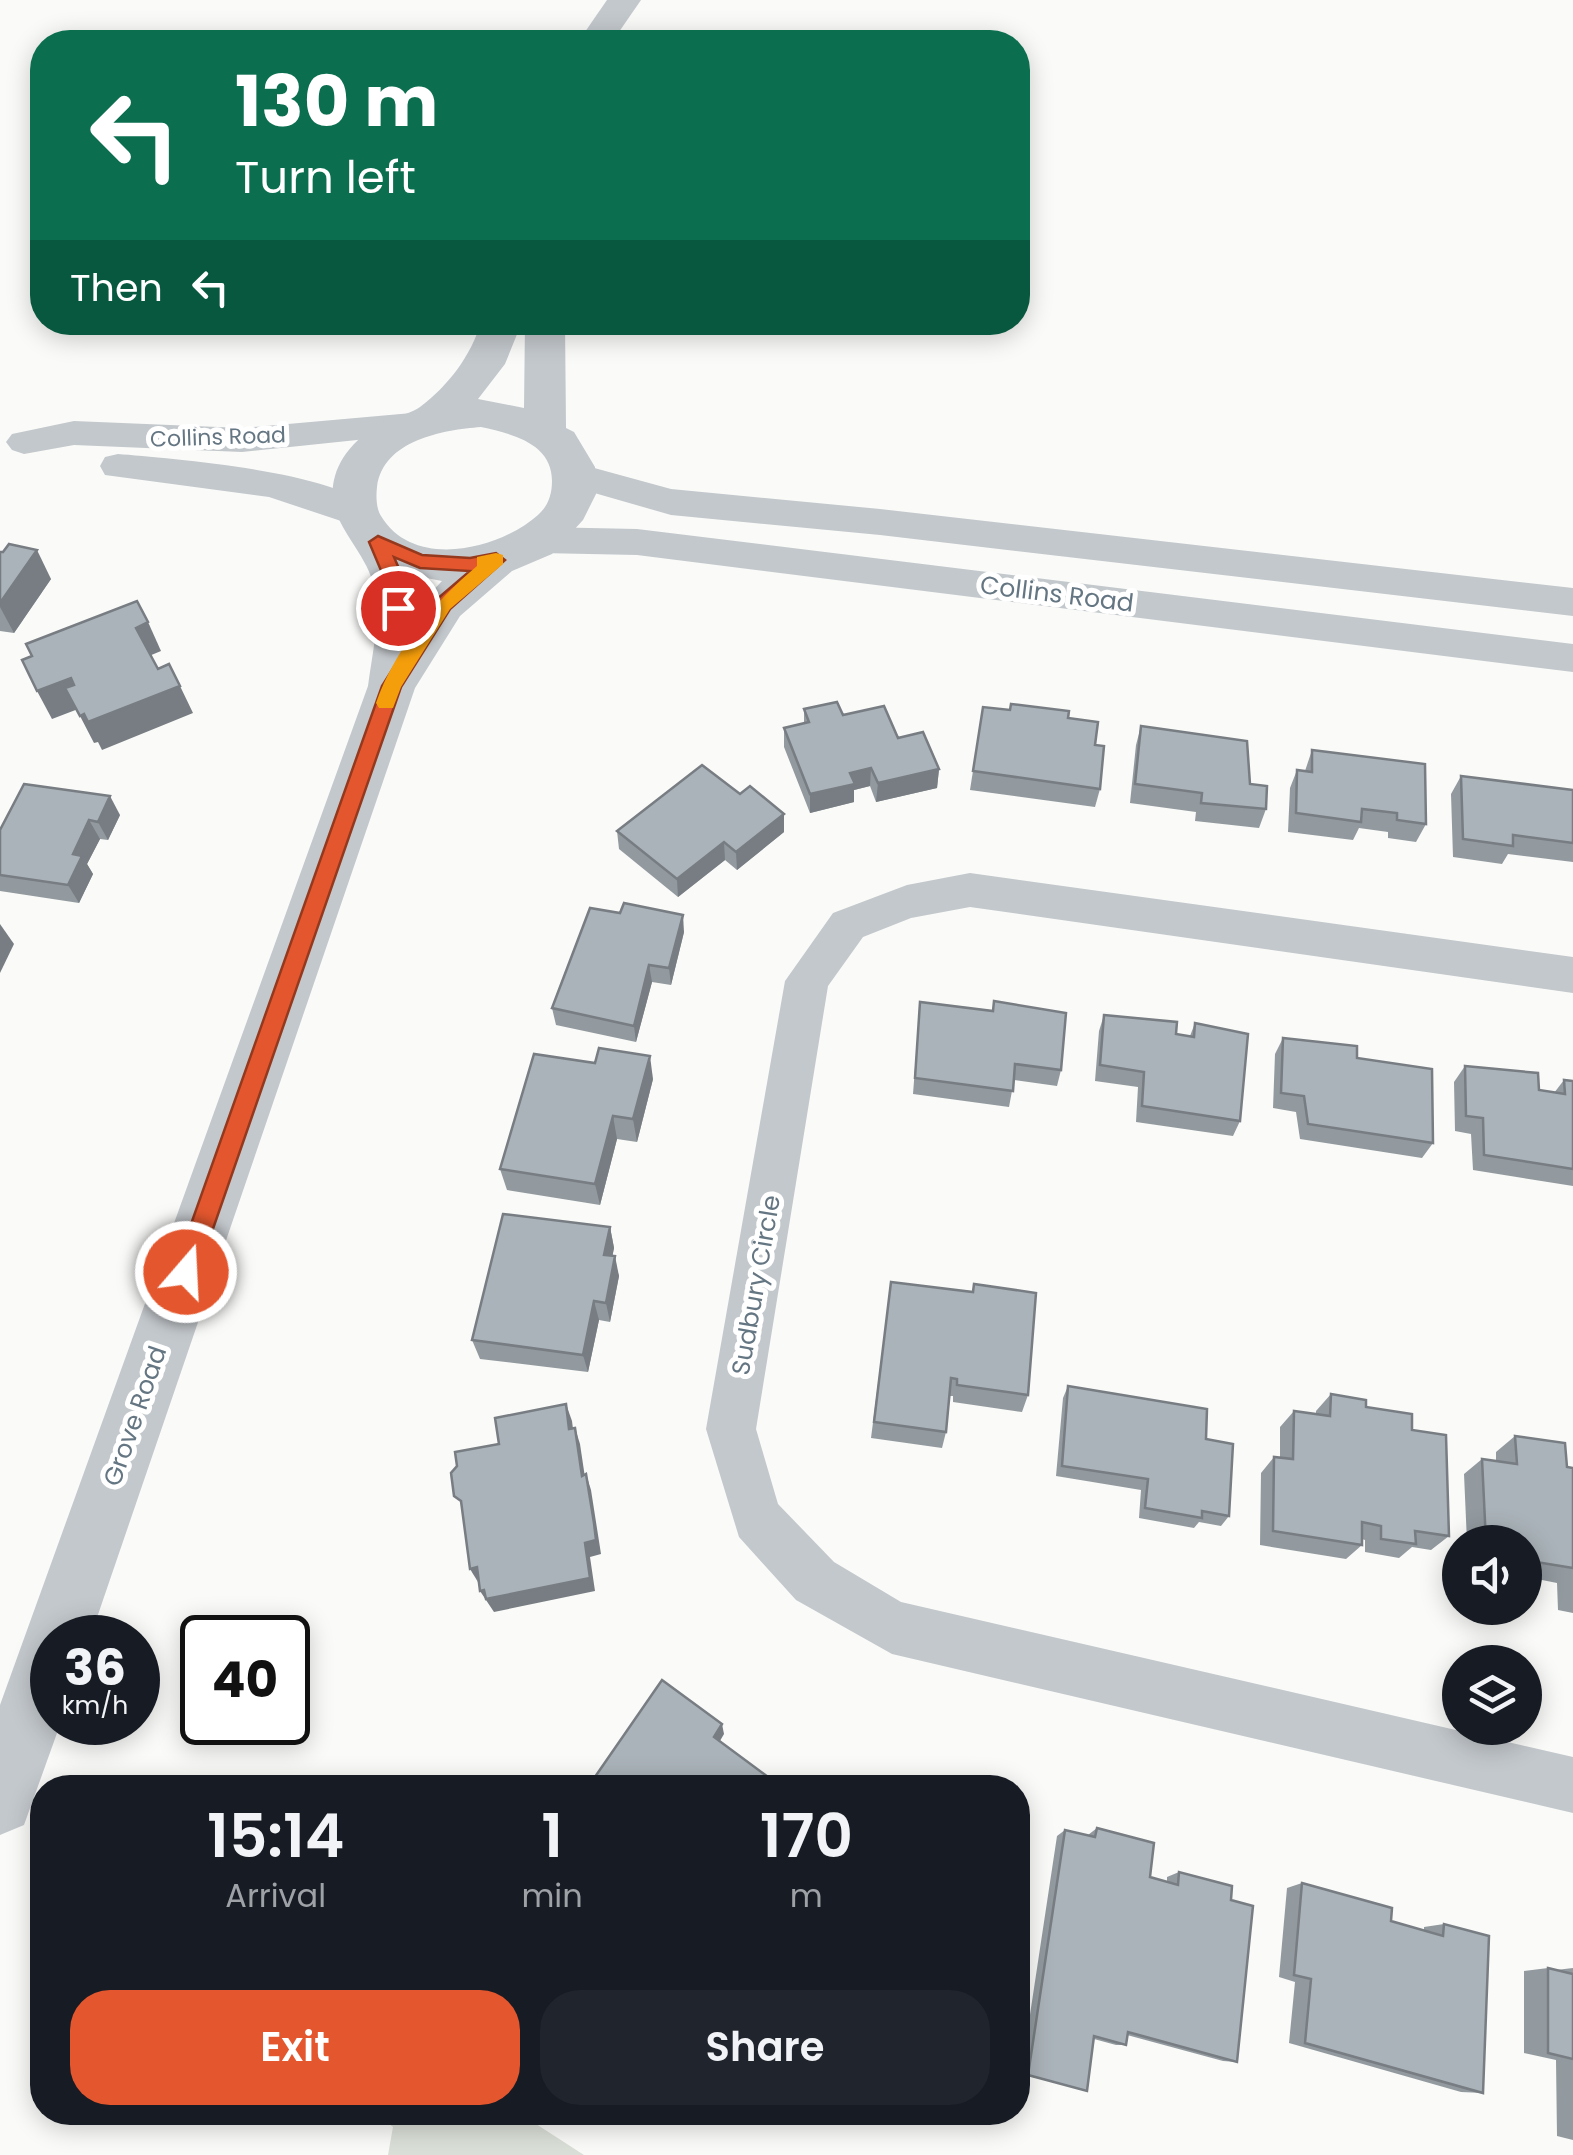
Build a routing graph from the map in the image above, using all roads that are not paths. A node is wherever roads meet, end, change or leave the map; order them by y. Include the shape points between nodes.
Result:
1 (499, 335) edge
2 (545, 335) edge
3 (423, 422) junction
4 (545, 431) junction
5 (12, 440) edge
6 (576, 475) junction
7 (368, 527) junction
8 (540, 540) junction
9 (496, 560) junction
10 (1573, 602) edge
11 (1573, 658) edge
12 (392, 686) junction
13 (1573, 975) edge
14 (66, 1615) edge
15 (30, 1715) edge
16 (1573, 1785) edge
17 (0, 1801) edge

1 - 3 street via 477,378
2 - 4 street
3 - 4 street via 457,414 504,415
3 - 5 street, Collins Road via 242,440 74,433
3 - 7 street via 392,436 364,463 354,496
4 - 6 street via 571,458
5 - 7 street, Collins Road via 73,461 280,484 318,494
6 - 8 street via 570,509
6 - 10 street, Collins Road via 671,502
7 - 9 street via 420,561
7 - 12 street, Grove Road via 398,587
8 - 9 street
8 - 11 street, Collins Road via 637,542
9 - 12 street, Grove Road via 444,604
12 - 14 street, Grove Road
13 - 16 street, Sudbury Circle via 970,890 907,902 848,925 807,981 731,1429 757,1519 815,1581 892,1627
15 - 17 street

